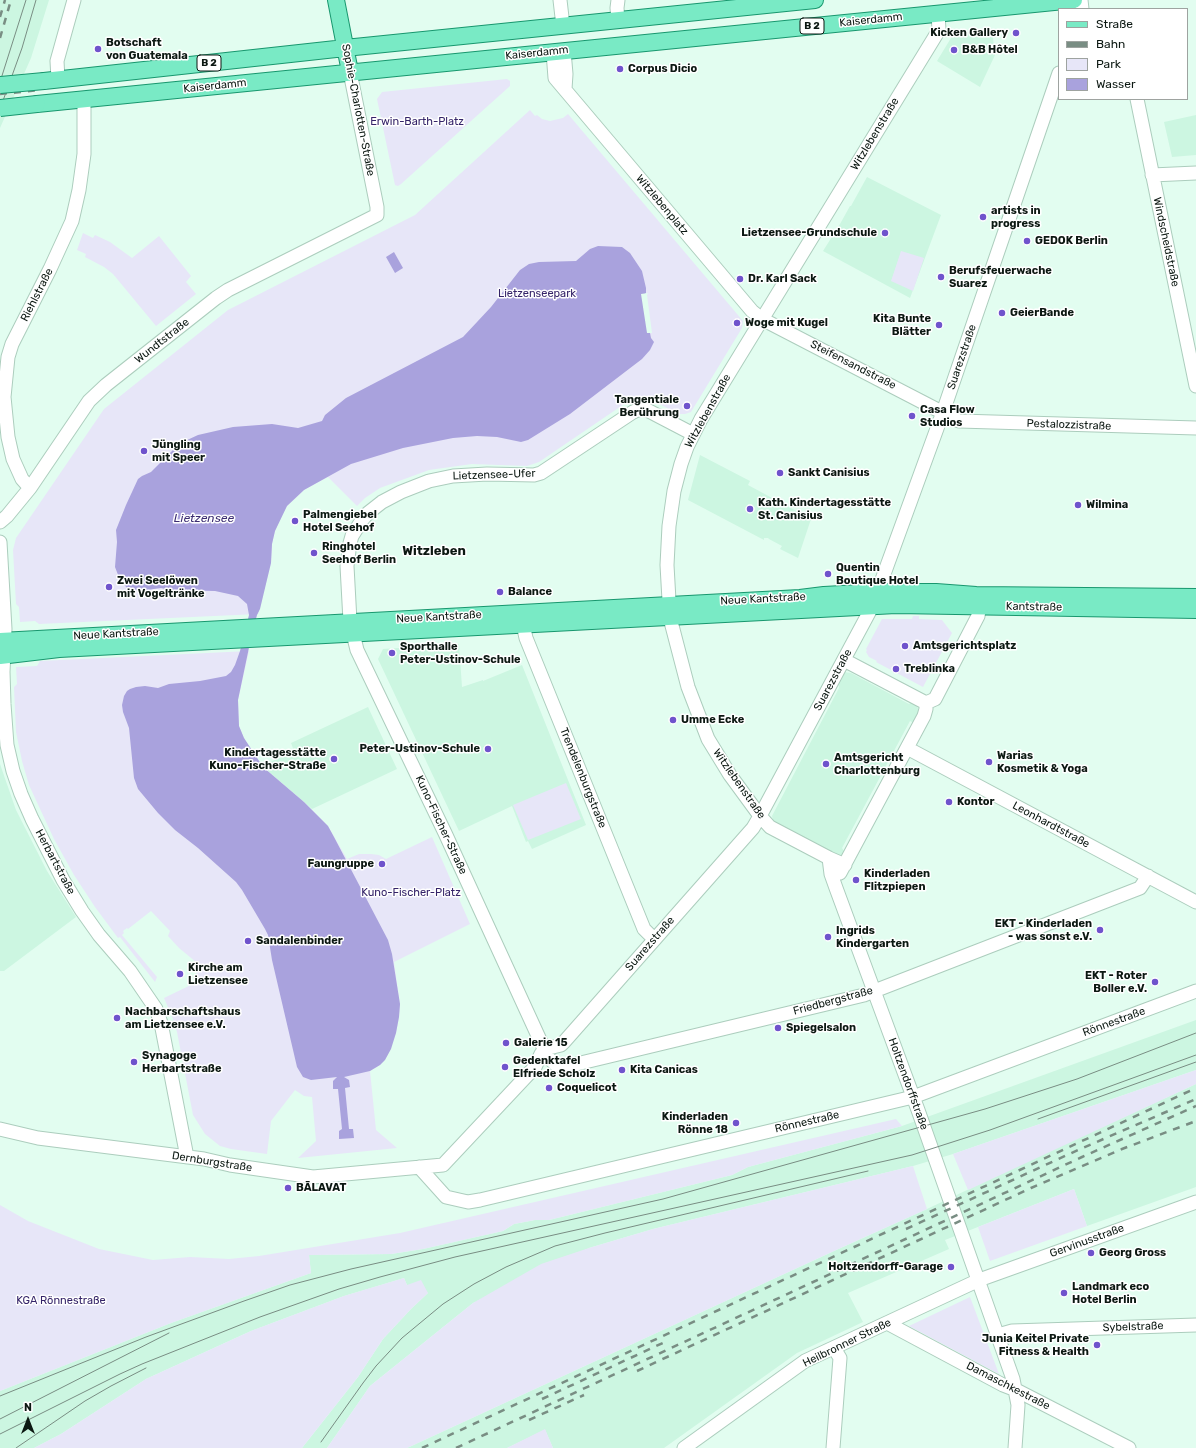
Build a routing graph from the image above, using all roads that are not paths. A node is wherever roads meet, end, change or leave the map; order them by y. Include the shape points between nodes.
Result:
1 (74, 0) edge
2 (336, 0) edge
3 (560, 0) edge
4 (618, 0) edge
5 (815, 0) edge
6 (1074, 0) edge
7 (938, 14) junction
8 (618, 20) junction
9 (563, 26) junction
10 (375, 45) junction
11 (345, 48) junction
12 (558, 51) junction
13 (378, 70) junction
14 (350, 72) junction
15 (1058, 76) edge
16 (51, 80) junction
17 (0, 85) edge
18 (84, 100) junction
19 (1137, 100) edge
20 (0, 108) edge
21 (1196, 173) edge
22 (1152, 175) junction
23 (374, 218) joint
24 (762, 318) junction
25 (4, 355) edge
26 (1196, 386) edge
27 (943, 412) junction
28 (1196, 428) edge
29 (693, 434) junction
30 (30, 488) junction
31 (0, 522) edge
32 (0, 542) edge
33 (878, 592) junction
34 (1196, 597) edge
35 (980, 606) junction
36 (872, 607) junction
37 (1196, 610) edge
38 (669, 611) junction
39 (522, 619) junction
40 (352, 627) junction
41 (2, 648) edge
42 (844, 660) junction
43 (926, 706) junction
44 (907, 748) junction
45 (760, 816) junction
46 (829, 858) junction
47 (845, 865) junction
48 (1148, 876) junction
49 (836, 888) junction
50 (1196, 902) edge
51 (654, 939) junction
52 (874, 991) junction
53 (1196, 991) edge
54 (548, 1055) junction
55 (913, 1097) junction
56 (0, 1129) edge
57 (187, 1157) junction
58 (422, 1167) junction
59 (1196, 1202) edge
60 (979, 1280) junction
61 (887, 1323) junction
62 (1196, 1325) edge
63 (998, 1336) junction
64 (834, 1348) junction
65 (1016, 1390) junction
66 (684, 1448) edge
67 (833, 1448) edge
68 (1015, 1448) edge
69 (1129, 1448) edge

1 - 16 street
2 - 11 main road, Sophie-Charlotten-Straße
3 - 9 street
4 - 8 street
5 - 8 main road, B 2
6 - 7 main road, Kaiserdamm / B 2
7 - 12 main road, Kaiserdamm / B 2
7 - 24 street, Witzlebenstraße via 939,30
8 - 9 main road, B 2
9 - 10 main road, B 2
10 - 11 main road, B 2
10 - 13 main road
11 - 14 main road, Sophie-Charlotten-Straße
11 - 16 main road, B 2
12 - 13 main road, Kaiserdamm / B 2
12 - 24 street, Witzlebenplatz via 566,74 564,89 752,311
13 - 14 main road, Kaiserdamm / B 2
14 - 18 main road, Kaiserdamm / B 2
14 - 23 street, Sophie-Charlotten-Straße via 377,207 377,215
15 - 27 street, Suarezstraße
16 - 17 main road, B 2, bridge
18 - 20 main road, Kaiserdamm / B 2, bridge
18 - 25 street, Riehlstraße via 84,154 72,221 12,344
19 - 22 street, Windscheidstraße
21 - 22 street
22 - 26 street, Windscheidstraße
23 - 30 street, Wundtstraße via 216,298 89,401
24 - 27 street, Steifensandstraße
24 - 29 street, Witzlebenstraße
25 - 30 street, Riehlstraße via 4,397 8,437 13,459 22,479
27 - 28 street, Pestalozzistraße via 959,421
27 - 33 street, Suarezstraße
29 - 38 street, Witzlebenstraße via 681,464 670,519 667,565
29 - 40 street, Lietzensee-Ufer via 647,410 640,409 541,473 442,478 415,486 389,498 362,520 352,536 348,566
30 - 31 street, Wundtstraße
32 - 41 street, Herbartstraße
33 - 34 main road, Kantstraße
33 - 36 street, Suarezstraße
33 - 38 main road, Neue Kantstraße
35 - 36 main road, Kantstraße
35 - 37 main road, Kantstraße
35 - 43 street via 978,616 935,699
36 - 38 main road, Neue Kantstraße
36 - 42 street, Suarezstraße
38 - 39 main road, Neue Kantstraße
38 - 45 street, Witzlebenstraße via 688,687 708,739
39 - 40 main road, Neue Kantstraße
39 - 51 street, Trendelenburgstraße via 526,638 644,929
40 - 41 main road, Neue Kantstraße
40 - 54 street, Kuno-Fischer-Straße via 357,650 446,833
41 - 57 street, Herbartstraße via 7,745 21,794 63,880 82,911 130,971 156,1009 161,1023
42 - 43 street
42 - 45 street, Suarezstraße
43 - 44 street via 924,716
44 - 47 street
44 - 48 street, Leonhardtstraße
45 - 46 street, Witzlebenstraße via 770,827
45 - 51 street, Suarezstraße via 753,828
46 - 47 street, Witzlebenstraße
46 - 49 street, Holtzendorffstraße
47 - 49 street via 838,877
48 - 50 street, Leonhardtstraße
48 - 52 street, Friedbergstraße via 1140,888
49 - 52 street, Holtzendorffstraße
51 - 54 street, Suarezstraße via 564,1042 549,1048
52 - 54 street, Friedbergstraße via 564,1067 556,1065
52 - 55 street, Holtzendorffstraße
53 - 55 street, Rönnestraße
54 - 58 street via 539,1057 535,1067 443,1165
55 - 58 street, Rönnestraße via 468,1202 446,1198
55 - 60 street, Holtzendorffstraße
56 - 57 street, Dernburgstraße via 38,1138
57 - 58 street, Dernburgstraße via 313,1177
59 - 60 street, Gervinusstraße
60 - 61 street, Heilbronner Straße
60 - 63 street, Holtzendorffstraße
61 - 64 street, Heilbronner Straße
61 - 65 street, Damaschkestraße
62 - 63 street, Sybelstraße via 1012,1331
63 - 65 street, Holtzendorffstraße
64 - 66 street, Heilbronner Straße via 805,1362
64 - 67 street via 840,1358
65 - 68 street, Holtzendorffstraße via 1018,1405
65 - 69 street, Damaschkestraße

